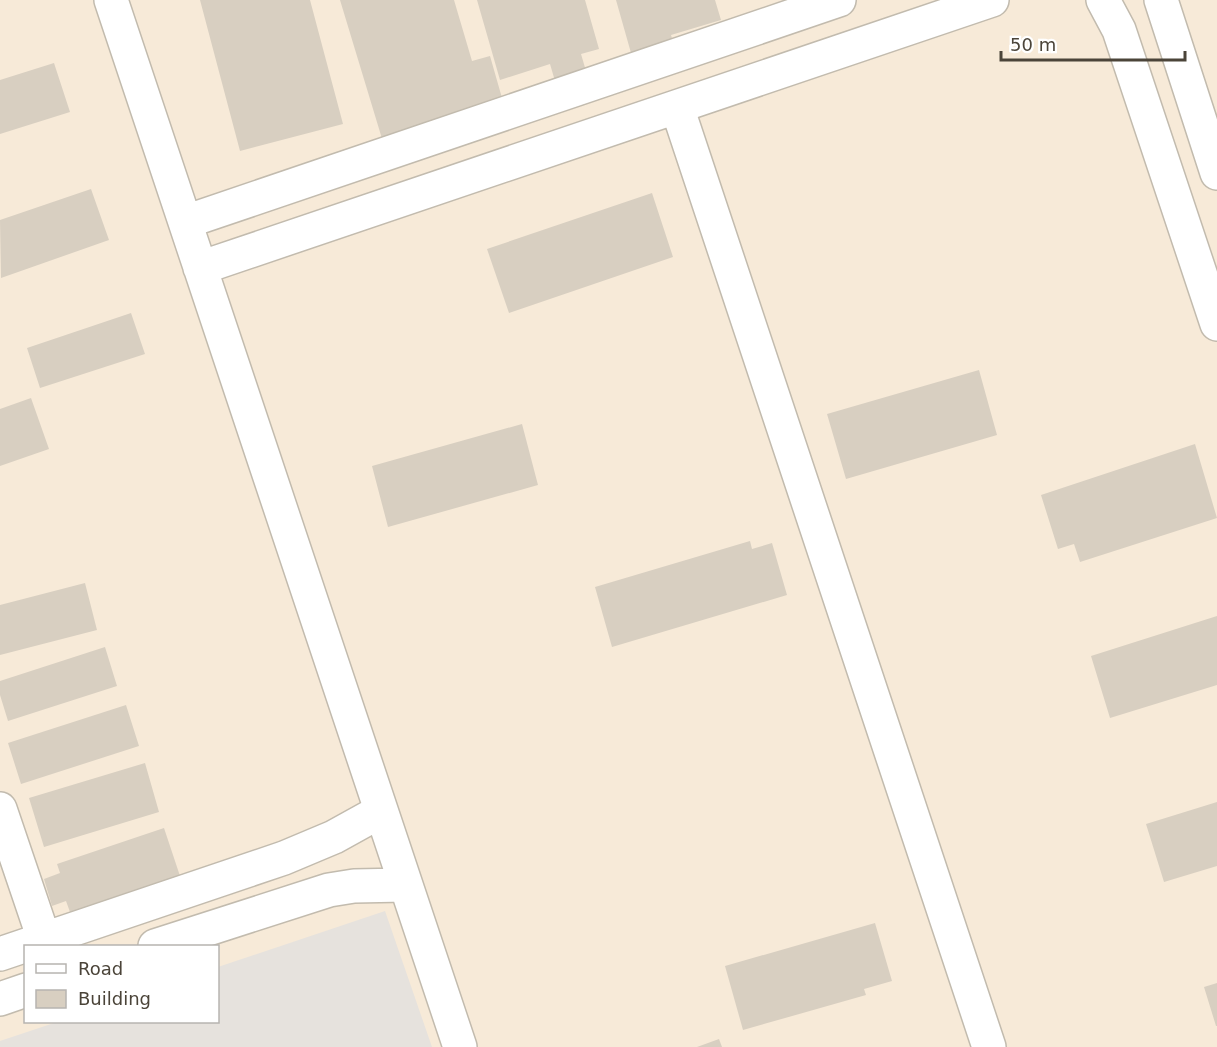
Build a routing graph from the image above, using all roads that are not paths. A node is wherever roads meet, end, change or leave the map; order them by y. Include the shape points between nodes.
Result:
1 (111, 0) edge
2 (839, 0) edge
3 (992, 0) edge
4 (1103, 0) edge
5 (1161, 0) edge
6 (677, 107) junction
7 (1217, 173) edge
8 (185, 222) junction
9 (200, 268) junction
10 (1217, 324) edge
11 (0, 809) edge
12 (381, 811) junction
13 (405, 885) junction
14 (44, 939) junction
15 (26, 945) edge
16 (158, 945) edge
17 (24, 946) edge
18 (0, 954) edge
19 (24, 991) edge
20 (0, 999) edge
21 (459, 1047) edge
22 (989, 1047) edge

1 - 8 lane
2 - 8 lane
3 - 6 lane
4 - 10 lane via 1119,30
5 - 7 lane
6 - 9 lane
6 - 22 lane
8 - 9 lane
9 - 12 lane
11 - 14 lane
12 - 13 lane
12 - 14 lane via 293,855
13 - 16 lane via 329,890
13 - 21 lane
14 - 15 lane
17 - 18 lane
19 - 20 lane

